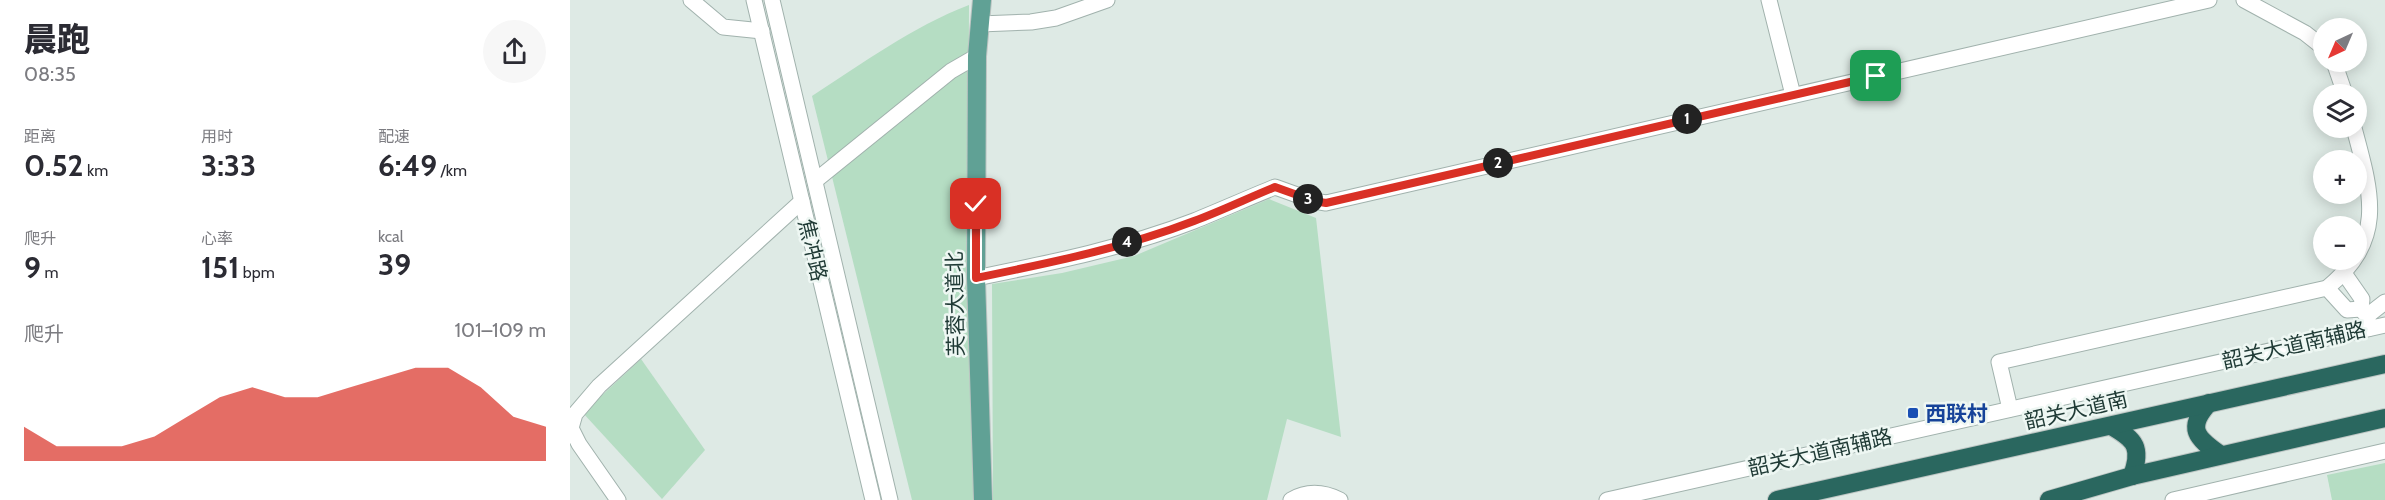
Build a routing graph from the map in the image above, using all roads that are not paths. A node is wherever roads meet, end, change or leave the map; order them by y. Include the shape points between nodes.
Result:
1 (691, 0) edge
2 (754, 0) edge
3 (772, 0) edge
4 (982, 0) edge
5 (1107, 0) edge
6 (1769, 0) edge
7 (2209, 0) edge
8 (2244, 0) edge
9 (980, 24) junction
10 (762, 31) junction
11 (2313, 39) edge
12 (977, 56) junction
13 (1792, 94) junction
14 (2357, 138) edge
15 (815, 181) junction
16 (802, 201) junction
17 (2346, 276) junction
18 (976, 278) junction
19 (2327, 288) junction
20 (2385, 302) edge
21 (2371, 320) edge
22 (2385, 364) edge
23 (2209, 403) junction
24 (2010, 409) junction
25 (2385, 418) edge
26 (2111, 426) junction
27 (2385, 451) edge
28 (2221, 455) junction
29 (2132, 476) junction
30 (618, 500) edge
31 (873, 500) edge
32 (890, 500) edge
33 (983, 500) edge
34 (1291, 500) edge
35 (1341, 500) edge
36 (1607, 500) edge
37 (1777, 500) edge
38 (2049, 500) edge
39 (2173, 500) edge

1 - 10 street via 723,27
2 - 10 street, 焦冲路
3 - 15 street, 焦冲路
4 - 9 main road, 芙蓉大道北
5 - 9 street via 1056,18
6 - 13 street
7 - 13 street
8 - 11 street
9 - 12 main road, 芙蓉大道北
10 - 16 street, 焦冲路
12 - 15 street via 951,71
12 - 18 main road, 芙蓉大道北
13 - 18 street via 1326,203 1275,187 1193,222 1121,244
14 - 17 street via 2375,207 2375,226 2367,250
15 - 32 street, 焦冲路
16 - 30 street via 599,386 575,414 571,428 579,444
16 - 31 street, 焦冲路
17 - 19 street
17 - 21 street
18 - 33 main road, 芙蓉大道北
19 - 21 street via 2347,310
19 - 24 street via 1999,362
20 - 21 street
21 - 24 street, 韶关大道南辅路
22 - 23 highway, 韶关大道南
23 - 26 highway, 韶关大道南
23 - 28 highway via 2197,417 2196,431 2204,443
24 - 36 street, 韶关大道南辅路
25 - 28 highway
26 - 29 highway via 2127,435 2138,449
26 - 37 highway, 韶关大道南
27 - 39 street
28 - 29 highway
29 - 38 highway
34 - 35 street via 1300,495 1327,493

